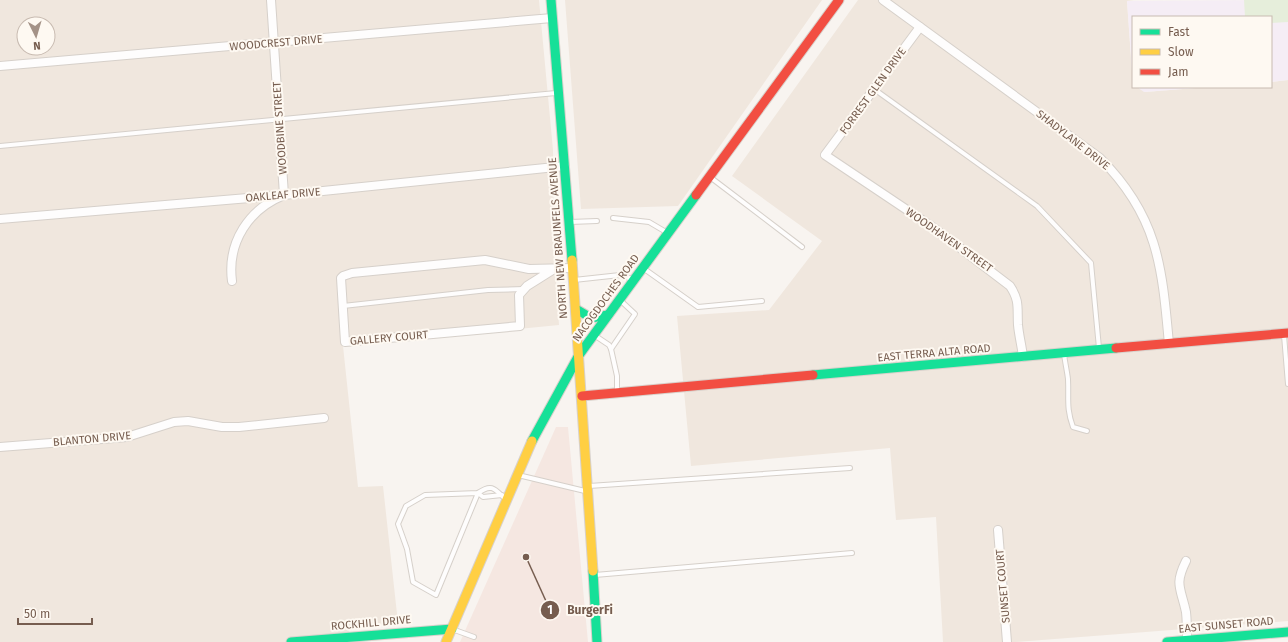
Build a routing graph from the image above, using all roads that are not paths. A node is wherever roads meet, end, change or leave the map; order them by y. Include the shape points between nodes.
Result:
1 (271, 0) edge
2 (550, 0) edge
3 (839, 0) edge
4 (883, 0) edge
5 (552, 18) junction
6 (920, 27) junction
7 (274, 44) junction
8 (0, 66) edge
9 (874, 89) junction
10 (558, 92) junction
11 (279, 119) junction
12 (0, 146) edge
13 (825, 155) joint
14 (565, 166) junction
15 (709, 177) junction
16 (284, 195) junction
17 (613, 218) dead end
18 (0, 219) edge
19 (597, 221) dead end
20 (569, 222) junction
21 (669, 233) junction
22 (802, 247) dead end
23 (572, 268) junction
24 (643, 268) junction
25 (554, 269) junction
26 (573, 280) junction
27 (634, 280) junction
28 (232, 281) dead end
29 (524, 289) junction
30 (620, 300) junction
31 (762, 302) dead end
32 (342, 306) junction
33 (576, 309) junction
34 (608, 316) junction
35 (1286, 333) edge
36 (594, 335) junction
37 (1169, 344) junction
38 (611, 349) junction
39 (1099, 350) junction
40 (1064, 353) junction
41 (579, 355) junction
42 (1023, 357) junction
43 (1288, 384) edge
44 (617, 393) junction
45 (582, 396) junction
46 (324, 418) dead end
47 (1087, 432) dead end
48 (0, 447) edge
49 (850, 468) dead end
50 (518, 475) junction
51 (587, 489) junction
52 (478, 493) junction
53 (504, 498) junction
54 (998, 530) dead end
55 (852, 553) dead end
56 (1186, 560) dead end
57 (593, 575) junction
58 (452, 629) junction
59 (1288, 632) edge
60 (474, 637) dead end
61 (1187, 640) junction
62 (291, 642) edge
63 (446, 642) edge
64 (597, 642) edge
65 (1007, 642) edge
66 (1166, 642) edge

1 - 7 street, WOODBINE STREET
2 - 5 street, NORTH NEW BRAUNFELS AVENUE
3 - 15 street, NACOGDOCHES ROAD
4 - 6 street, SHADYLANE DRIVE
5 - 7 street, WOODCREST DRIVE
5 - 10 street, NORTH NEW BRAUNFELS AVENUE
6 - 9 street, FORREST GLEN DRIVE
6 - 37 street, SHADYLANE DRIVE via 1100,158 1128,189 1145,217 1158,257 1164,284
7 - 8 street, WOODCREST DRIVE
7 - 11 street, WOODBINE STREET
9 - 13 street, FORREST GLEN DRIVE
9 - 39 lane via 1037,206 1091,263
10 - 11 lane
10 - 14 street, NORTH NEW BRAUNFELS AVENUE
11 - 12 lane
11 - 16 street, WOODBINE STREET
13 - 42 street, WOODHAVEN STREET via 934,228 1010,286 1019,304 1018,326
14 - 16 street, OAKLEAF DRIVE
14 - 20 street, NORTH NEW BRAUNFELS AVENUE
15 - 21 street, NACOGDOCHES ROAD
15 - 22 lane
16 - 18 street, OAKLEAF DRIVE
16 - 28 street via 259,209 243,227 232,256
17 - 21 lane via 649,222
19 - 20 lane
20 - 23 street, NORTH NEW BRAUNFELS AVENUE
21 - 24 street, NACOGDOCHES ROAD
23 - 25 street, GALLERY COURT
23 - 26 street, NORTH NEW BRAUNFELS AVENUE
24 - 27 street, NACOGDOCHES ROAD
24 - 31 lane via 698,307
25 - 29 street, GALLERY COURT
25 - 32 street, GALLERY COURT via 515,267 485,260 352,273 341,278
26 - 27 lane via 620,275
26 - 33 street, NORTH NEW BRAUNFELS AVENUE
27 - 30 street, NACOGDOCHES ROAD
29 - 32 lane via 488,290
29 - 32 street, GALLERY COURT via 518,300 520,326 345,342
30 - 34 street, NACOGDOCHES ROAD
30 - 38 lane via 634,314
33 - 34 street via 591,318
33 - 41 street, NORTH NEW BRAUNFELS AVENUE
34 - 36 street, NACOGDOCHES ROAD
35 - 37 street, EAST TERRA ALTA ROAD
35 - 43 lane
36 - 38 lane
36 - 41 street, NACOGDOCHES ROAD
37 - 39 street, EAST TERRA ALTA ROAD
38 - 44 lane via 617,376
39 - 40 street, EAST TERRA ALTA ROAD
40 - 42 street, EAST TERRA ALTA ROAD
40 - 47 lane via 1070,418 1073,427
41 - 45 street, NORTH NEW BRAUNFELS AVENUE
41 - 50 street, NACOGDOCHES ROAD via 536,431
42 - 44 street, EAST TERRA ALTA ROAD
44 - 45 street, EAST TERRA ALTA ROAD
45 - 51 street, NORTH NEW BRAUNFELS AVENUE
46 - 48 street, BLANTON DRIVE via 239,427 188,421 174,422 127,437
49 - 51 lane
50 - 51 lane
50 - 53 street, NACOGDOCHES ROAD
51 - 57 street, NORTH NEW BRAUNFELS AVENUE
52 - 52 lane via 439,588 436,595 413,582 407,549 398,524 406,506 425,495
52 - 53 lane via 483,497
52 - 53 lane via 484,488 494,488
53 - 58 street, NACOGDOCHES ROAD
54 - 65 street, SUNSET COURT
55 - 57 lane
56 - 61 street via 1181,571 1179,590 1186,611
57 - 64 street, NORTH NEW BRAUNFELS AVENUE
58 - 60 lane
58 - 62 street, ROCKHILL DRIVE
58 - 63 street, NACOGDOCHES ROAD
59 - 61 street, EAST SUNSET ROAD
61 - 66 street, EAST SUNSET ROAD

